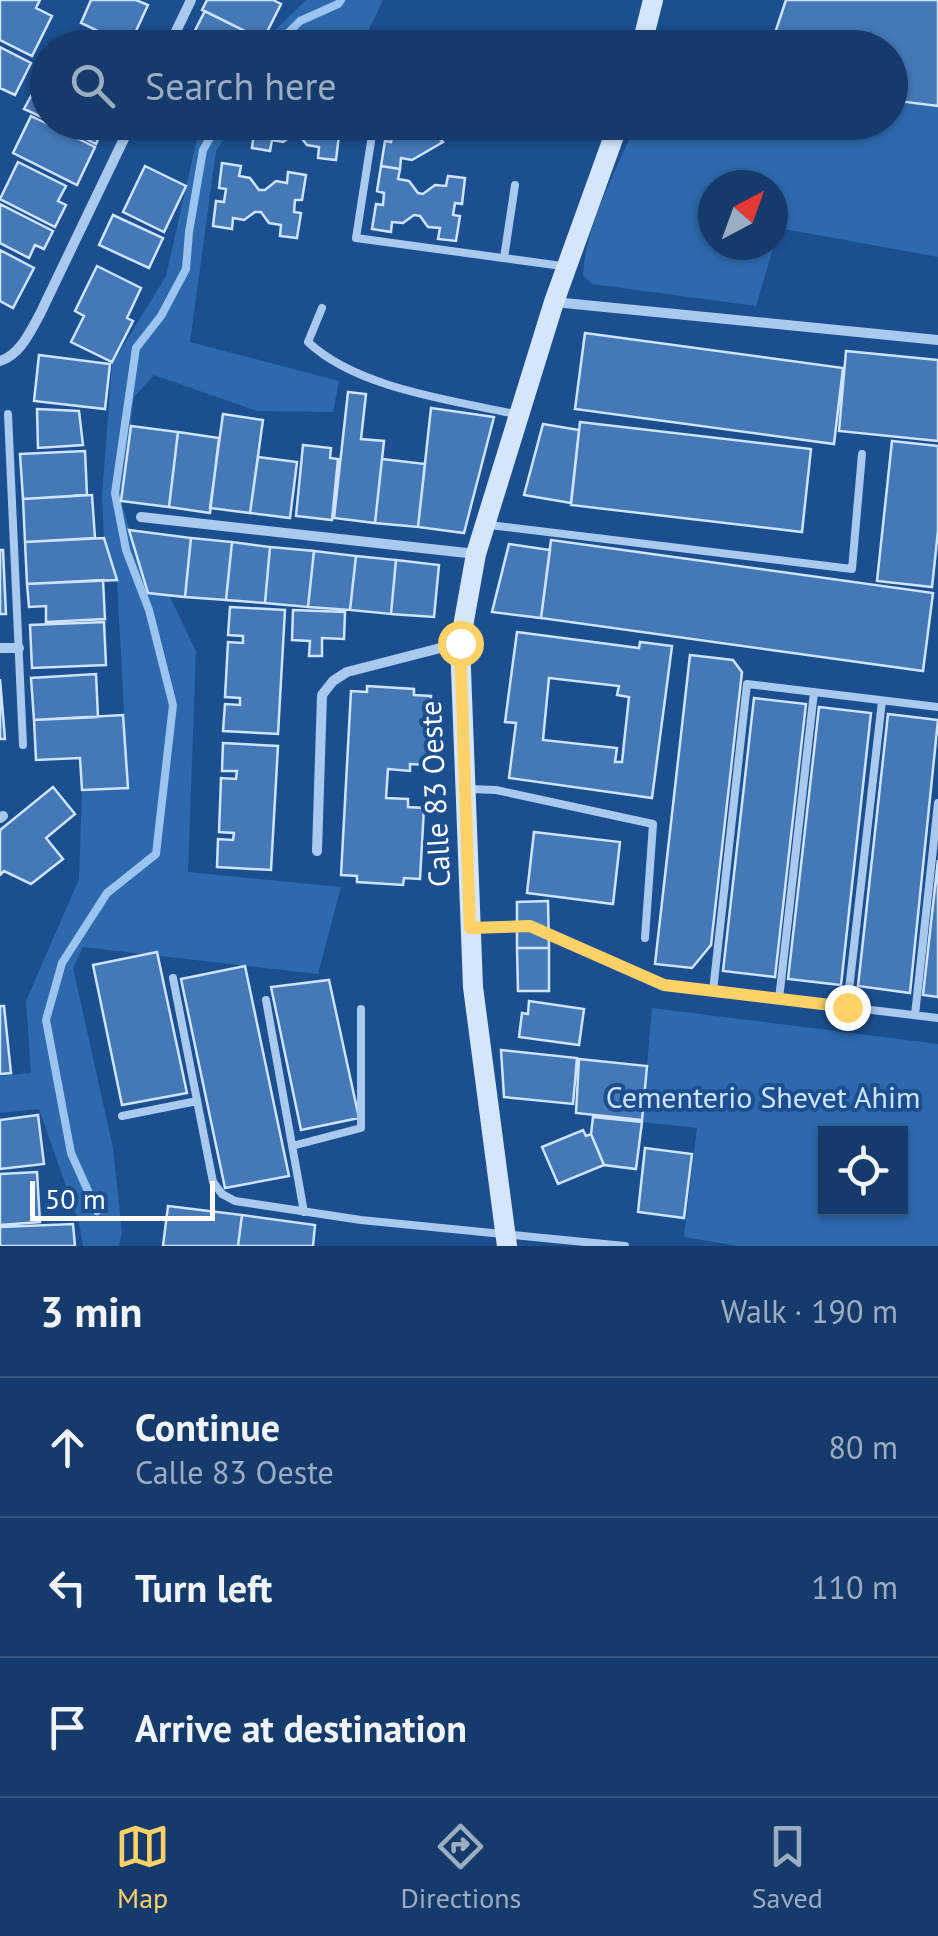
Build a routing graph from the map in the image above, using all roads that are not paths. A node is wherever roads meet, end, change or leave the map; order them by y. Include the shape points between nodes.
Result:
1 (190, 0) edge
2 (653, 0) edge
3 (176, 30) edge
4 (646, 30) edge
5 (123, 140) edge
6 (371, 140) edge
7 (613, 140) edge
8 (515, 185) dead end
9 (504, 258) junction
10 (566, 266) junction
11 (554, 302) junction
12 (322, 308) dead end
13 (938, 340) edge
14 (0, 361) edge
15 (8, 414) dead end
16 (519, 415) junction
17 (862, 454) dead end
18 (140, 518) dead end
19 (485, 524) junction
20 (476, 554) junction
21 (460, 643) junction
22 (0, 648) edge
23 (19, 648) junction
24 (814, 692) junction
25 (882, 701) junction
26 (938, 707) edge
27 (23, 746) dead end
28 (465, 788) junction
29 (938, 804) edge
30 (317, 852) dead end
31 (470, 928) junction
32 (645, 938) dead end
33 (174, 978) dead end
34 (714, 991) junction
35 (779, 999) junction
36 (266, 1000) dead end
37 (847, 1007) junction
38 (361, 1009) dead end
39 (915, 1015) junction
40 (938, 1018) edge
41 (198, 1102) junction
42 (122, 1116) dead end
43 (292, 1146) junction
44 (304, 1212) junction
45 (506, 1240) edge
46 (626, 1246) edge

1 - 3 street
2 - 4 street
5 - 14 street via 40,314 24,341
6 - 9 lane via 356,238
7 - 10 street, Calle 83 Oeste
8 - 9 lane
9 - 10 lane
10 - 11 street, Calle 83 Oeste
11 - 13 street
11 - 16 street, Calle 83 Oeste
12 - 16 lane via 308,342 329,362 396,386
15 - 23 lane
16 - 19 street, Calle 83 Oeste
17 - 19 lane via 852,569
18 - 20 street
19 - 20 street, Calle 83 Oeste
20 - 21 street, Calle 83 Oeste
21 - 28 street, Calle 83 Oeste
21 - 30 street via 348,672 322,695
22 - 23 street
23 - 27 lane
24 - 25 lane
24 - 34 lane via 747,684
24 - 35 lane
25 - 26 lane
25 - 37 lane
28 - 31 street, Calle 83 Oeste
28 - 32 lane via 654,824
29 - 39 lane
31 - 34 lane via 530,926 664,985
31 - 45 street, Calle 83 Oeste
33 - 41 lane
34 - 35 lane
35 - 37 lane
36 - 43 lane
37 - 39 lane
38 - 43 lane via 361,1128
39 - 40 lane
41 - 42 lane
41 - 44 lane via 213,1182 222,1194
43 - 44 lane
44 - 45 lane
45 - 46 lane

